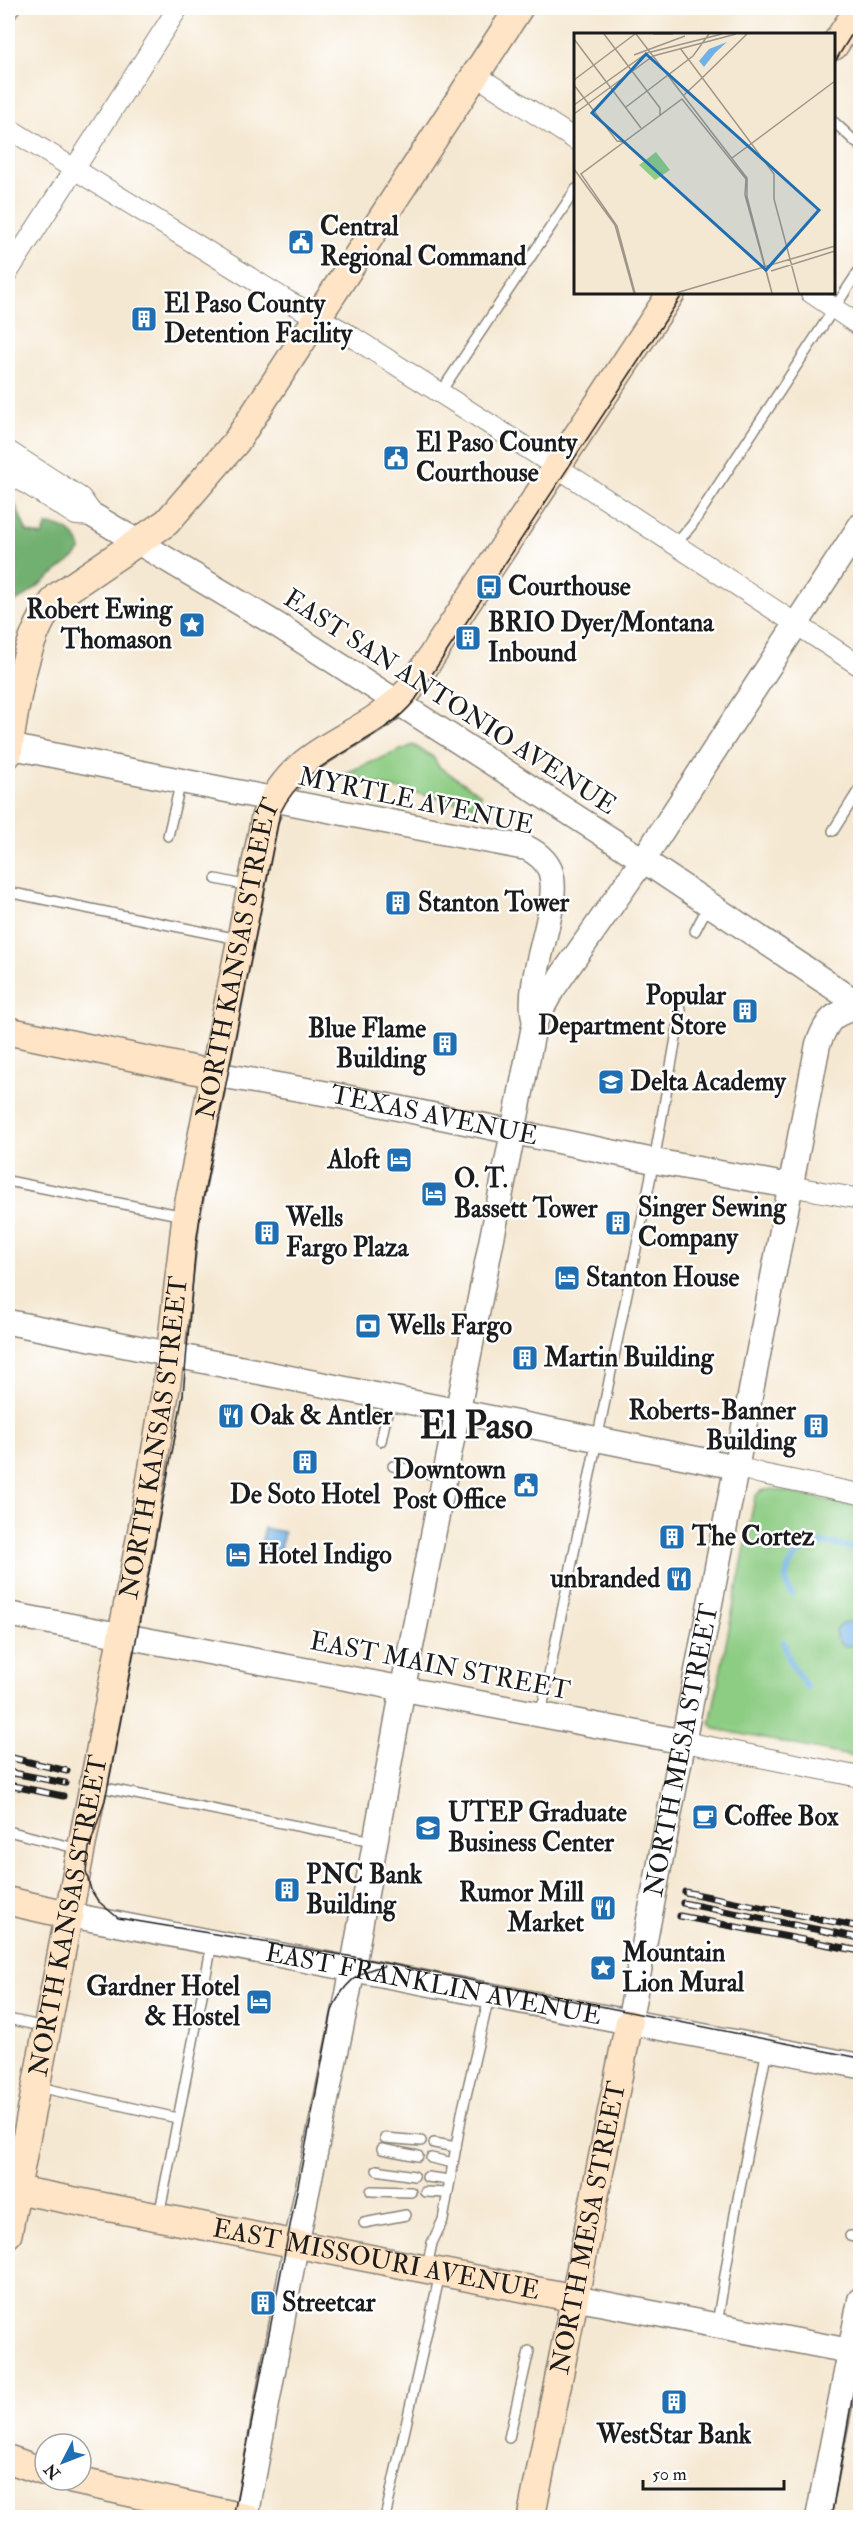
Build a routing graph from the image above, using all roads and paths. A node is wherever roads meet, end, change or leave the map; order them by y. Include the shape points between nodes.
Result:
1 (15, 8) edge
2 (178, 8) edge
3 (859, 8) edge
4 (513, 9) edge
5 (8, 19) edge
6 (835, 44) edge
7 (474, 74) junction
8 (835, 124) edge
9 (8, 128) edge
10 (574, 139) edge
11 (861, 146) edge
12 (75, 171) junction
13 (574, 192) edge
14 (861, 269) edge
15 (8, 273) edge
16 (671, 294) edge
17 (813, 294) edge
18 (835, 309) junction
19 (316, 318) junction
20 (861, 326) edge
21 (440, 393) junction
22 (8, 451) edge
23 (557, 467) junction
24 (8, 472) edge
25 (94, 516) junction
26 (861, 526) edge
27 (137, 542) junction
28 (675, 545) junction
29 (797, 625) junction
30 (861, 666) edge
31 (398, 703) junction
32 (8, 749) edge
33 (181, 779) junction
34 (861, 788) edge
35 (272, 801) junction
36 (833, 831) dead end
37 (168, 836) dead end
38 (643, 860) junction
39 (216, 879) dead end
40 (251, 886) junction
41 (8, 892) edge
42 (710, 904) junction
43 (695, 931) dead end
44 (241, 939) junction
45 (861, 1007) edge
46 (681, 1010) dead end
47 (535, 1021) junction
48 (8, 1031) edge
49 (214, 1074) junction
50 (512, 1131) junction
51 (654, 1161) junction
52 (8, 1181) edge
53 (790, 1186) junction
54 (861, 1199) edge
55 (186, 1216) junction
56 (8, 1322) edge
57 (170, 1354) junction
58 (390, 1398) junction
59 (457, 1411) junction
60 (598, 1438) junction
61 (381, 1441) dead end
62 (393, 1466) dead end
63 (737, 1467) junction
64 (444, 1477) junction
65 (861, 1494) edge
66 (8, 1614) edge
67 (121, 1635) junction
68 (403, 1687) junction
69 (541, 1714) junction
70 (685, 1742) junction
71 (861, 1777) edge
72 (93, 1786) junction
73 (8, 1832) edge
74 (375, 1841) junction
75 (82, 1850) junction
76 (8, 1901) edge
77 (70, 1915) junction
78 (212, 1941) junction
79 (353, 1968) junction
80 (490, 1995) junction
81 (8, 2019) edge
82 (629, 2023) junction
83 (48, 2028) junction
84 (767, 2049) junction
85 (861, 2066) edge
86 (36, 2086) junction
87 (177, 2118) junction
88 (384, 2138) dead end
89 (421, 2141) dead end
90 (434, 2142) dead end
91 (456, 2147) junction
92 (382, 2149) dead end
93 (418, 2156) dead end
94 (431, 2158) dead end
95 (453, 2163) junction
96 (377, 2170) dead end
97 (414, 2176) dead end
98 (427, 2177) dead end
99 (450, 2180) junction
100 (12, 2189) edge
101 (371, 2192) dead end
102 (411, 2192) dead end
103 (425, 2192) dead end
104 (448, 2193) junction
105 (406, 2215) dead end
106 (159, 2218) junction
107 (364, 2223) dead end
108 (8, 2234) edge
109 (849, 2236) dead end
110 (861, 2238) edge
111 (296, 2245) junction
112 (433, 2272) junction
113 (574, 2298) junction
114 (861, 2300) edge
115 (717, 2325) junction
116 (529, 2351) dead end
117 (855, 2352) edge
118 (509, 2438) dead end
119 (8, 2459) edge
120 (33, 2468) edge
121 (93, 2484) edge
122 (246, 2517) edge
123 (385, 2517) edge
124 (531, 2517) edge
125 (818, 2517) edge

1 - 5 lane
2 - 12 street
3 - 6 main road
4 - 7 main road
7 - 10 street
7 - 19 main road
8 - 11 lane
9 - 12 street
12 - 15 street
12 - 19 street
13 - 21 lane
14 - 18 lane
16 - 23 main road, NORTH KANSAS STREET
17 - 18 street
18 - 20 street
18 - 28 lane
19 - 21 street
19 - 27 main road via 236,442 167,522
21 - 23 street
22 - 25 street, EAST SAN ANTONIO AVENUE via 81,498
23 - 28 street
23 - 31 main road, NORTH KANSAS STREET
24 - 25 street via 76,515
25 - 27 street, EAST SAN ANTONIO AVENUE
26 - 29 street
27 - 31 street, EAST SAN ANTONIO AVENUE via 279,626
27 - 32 main road via 58,596 45,610 33,636
28 - 29 street
29 - 30 street
29 - 38 street
31 - 35 main road, NORTH KANSAS STREET via 301,764 283,782
31 - 38 street, EAST SAN ANTONIO AVENUE
32 - 33 street, MYRTLE AVENUE
33 - 35 street, MYRTLE AVENUE
33 - 37 lane
34 - 36 lane
35 - 40 main road, NORTH KANSAS STREET
35 - 47 street, MYRTLE AVENUE via 527,848 543,859 550,870 553,890 531,1005
38 - 42 street, EAST SAN ANTONIO AVENUE
38 - 47 street via 552,990
39 - 40 lane
40 - 44 main road, NORTH KANSAS STREET
41 - 44 lane
42 - 43 lane
42 - 45 street, EAST SAN ANTONIO AVENUE
44 - 49 main road, NORTH KANSAS STREET
45 - 53 street, NORTH MESA STREET via 829,1020 818,1044
46 - 51 lane
47 - 50 street
48 - 49 main road, TEXAS AVENUE
49 - 50 street, TEXAS AVENUE via 340,1095
49 - 55 main road, NORTH KANSAS STREET
50 - 51 street, TEXAS AVENUE
50 - 59 street
51 - 53 street, TEXAS AVENUE
51 - 60 lane
52 - 55 lane
53 - 54 street, TEXAS AVENUE
53 - 63 street, NORTH MESA STREET
55 - 57 main road, NORTH KANSAS STREET
56 - 57 street
57 - 58 street
57 - 67 main road, NORTH KANSAS STREET
58 - 59 street
58 - 61 lane
59 - 60 street
59 - 64 street
60 - 63 street
60 - 69 lane
62 - 64 lane
63 - 65 street
63 - 70 street, NORTH MESA STREET
64 - 68 street
66 - 67 street, EAST MAIN STREET
67 - 68 street, EAST MAIN STREET
67 - 72 main road, NORTH KANSAS STREET
68 - 69 street, EAST MAIN STREET
68 - 74 street
69 - 70 street, EAST MAIN STREET
70 - 71 street, EAST MAIN STREET
70 - 82 street, NORTH MESA STREET
72 - 74 lane
72 - 75 main road, NORTH KANSAS STREET
73 - 75 lane
74 - 79 street
75 - 77 main road, NORTH KANSAS STREET
76 - 77 main road, EAST FRANKLIN AVENUE
77 - 78 street, EAST FRANKLIN AVENUE
77 - 83 main road, NORTH KANSAS STREET
78 - 79 street, EAST FRANKLIN AVENUE
78 - 87 lane
79 - 80 street, EAST FRANKLIN AVENUE
79 - 111 street
80 - 82 street, EAST FRANKLIN AVENUE
80 - 91 lane
81 - 83 lane
82 - 84 street, EAST FRANKLIN AVENUE
82 - 113 main road, NORTH MESA STREET
83 - 86 main road, NORTH KANSAS STREET
84 - 85 street, EAST FRANKLIN AVENUE
84 - 115 lane
86 - 87 lane
86 - 100 main road, NORTH KANSAS STREET
87 - 106 lane
88 - 89 lane
90 - 91 lane
91 - 95 lane
92 - 93 lane
94 - 95 lane
95 - 99 lane
96 - 97 lane
98 - 99 lane
99 - 104 lane
100 - 106 main road, EAST MISSOURI AVENUE
100 - 108 main road, NORTH KANSAS STREET
101 - 102 lane
103 - 104 lane
104 - 112 lane
105 - 107 lane
106 - 111 main road, EAST MISSOURI AVENUE
109 - 110 lane
111 - 112 main road, EAST MISSOURI AVENUE
111 - 122 street
112 - 113 main road, EAST MISSOURI AVENUE
112 - 123 lane
113 - 115 street, EAST MISSOURI AVENUE
113 - 124 main road, NORTH MESA STREET
114 - 117 street
115 - 117 street, EAST MISSOURI AVENUE
116 - 118 lane
117 - 125 street
119 - 120 main road
121 - 122 main road

